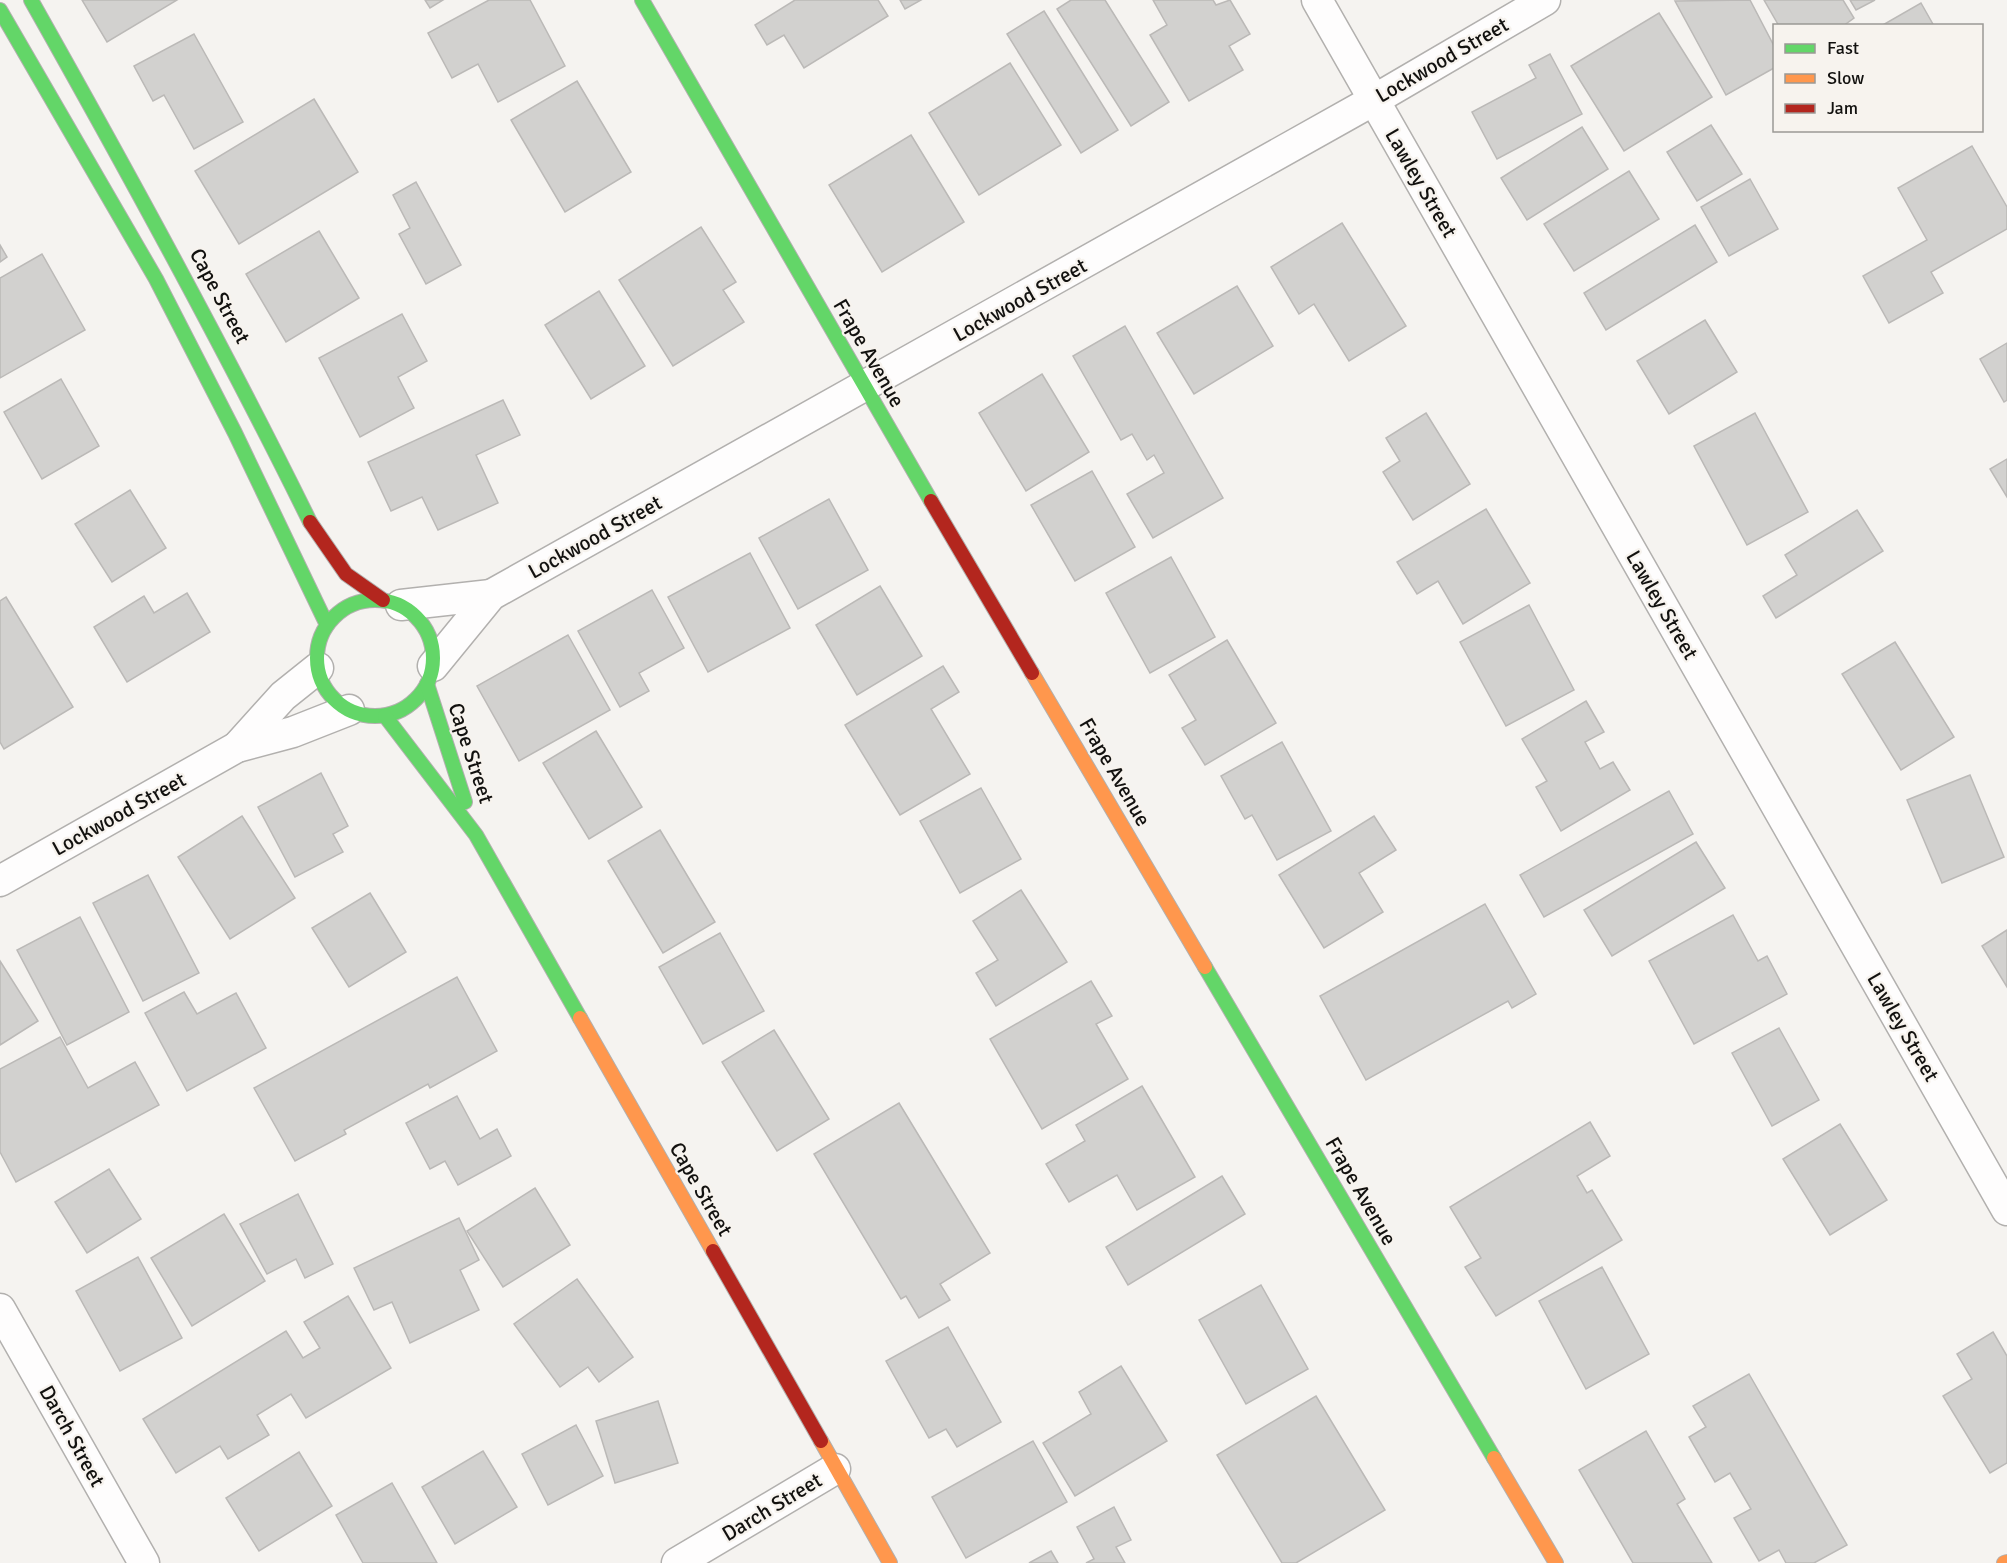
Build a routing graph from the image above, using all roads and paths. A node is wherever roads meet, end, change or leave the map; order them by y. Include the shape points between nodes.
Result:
1 (31, 0) edge
2 (642, 0) edge
3 (1317, 0) edge
4 (1545, 0) edge
5 (0, 10) edge
6 (1374, 100) junction
7 (864, 388) junction
8 (491, 595) junction
9 (392, 603) junction
10 (327, 625) junction
11 (318, 668) junction
12 (430, 675) junction
13 (349, 710) junction
14 (385, 716) junction
15 (237, 747) junction
16 (476, 835) junction
17 (0, 881) edge
18 (2007, 1210) edge
19 (0, 1309) edge
20 (836, 1468) junction
21 (144, 1563) edge
22 (677, 1563) edge
23 (890, 1563) edge
24 (1556, 1563) edge

1 - 9 street, Cape Street via 156,220 315,534 346,574
2 - 7 street, Frape Avenue
3 - 6 street, Lawley Street
4 - 6 street, Lockwood Street
5 - 10 street via 156,279
6 - 7 street, Lockwood Street
6 - 18 street, Lawley Street
7 - 8 street, Lockwood Street
7 - 24 street, Frape Avenue
8 - 9 street, Lockwood Street
8 - 12 street, Lockwood Street
9 - 10 street via 365,600 347,606
9 - 12 street via 416,615 427,631 433,648
10 - 11 street via 318,650
11 - 13 street via 334,700
11 - 15 street, Lockwood Street via 283,696
12 - 14 street via 417,699 403,710
12 - 16 street, Cape Street
13 - 14 street via 366,716
13 - 15 street, Lockwood Street via 293,732
14 - 16 street, Cape Street
15 - 17 street, Lockwood Street
16 - 20 street, Cape Street
19 - 21 street, Darch Street
20 - 22 street, Darch Street
20 - 23 street, Cape Street

